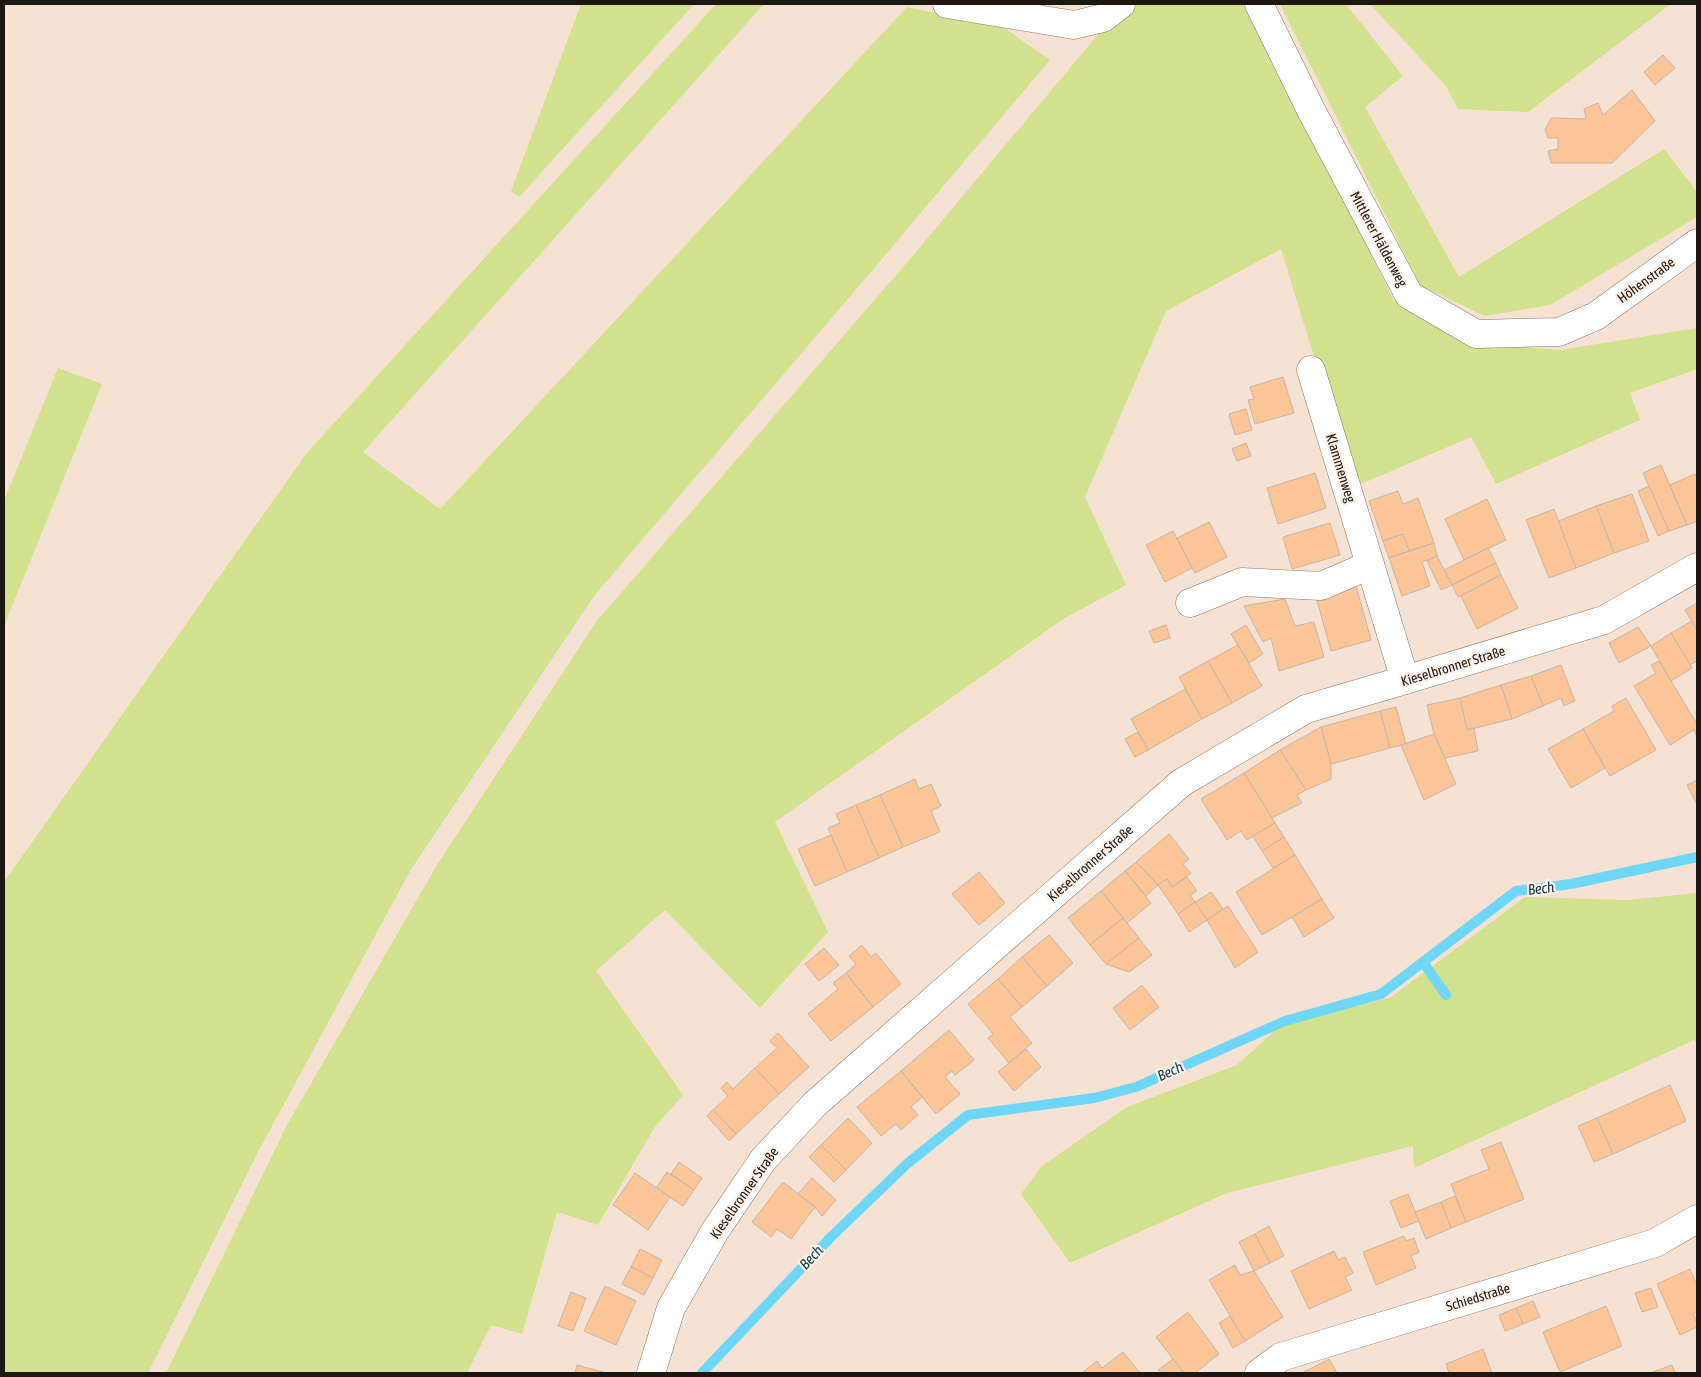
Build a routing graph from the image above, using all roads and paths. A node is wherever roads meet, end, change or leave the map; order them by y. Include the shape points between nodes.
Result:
1 (947, 4) edge
2 (1121, 4) edge
3 (1259, 4) edge
4 (1697, 243) edge
5 (1596, 316) joint
6 (1311, 370) dead end
7 (1370, 565) junction
8 (1697, 567) edge
9 (1190, 603) dead end
10 (1405, 680) junction
11 (1697, 1219) edge
12 (650, 1373) edge
13 (1259, 1373) edge

1 - 2 street via 1074,25 1103,18
3 - 5 street, Mittlerer Häldenweg via 1409,295 1476,334 1558,332
4 - 5 street, Höhenstraße
6 - 7 street, Klammenweg
7 - 9 street via 1321,586 1242,582
7 - 10 street, Klammenweg
8 - 10 street, Kieselbronner Straße via 1604,620
10 - 12 street, Kieselbronner Straße via 1306,709 1180,783 815,1104 763,1160 715,1231 671,1308
11 - 13 street, Schiedstraße via 1655,1243 1281,1356

